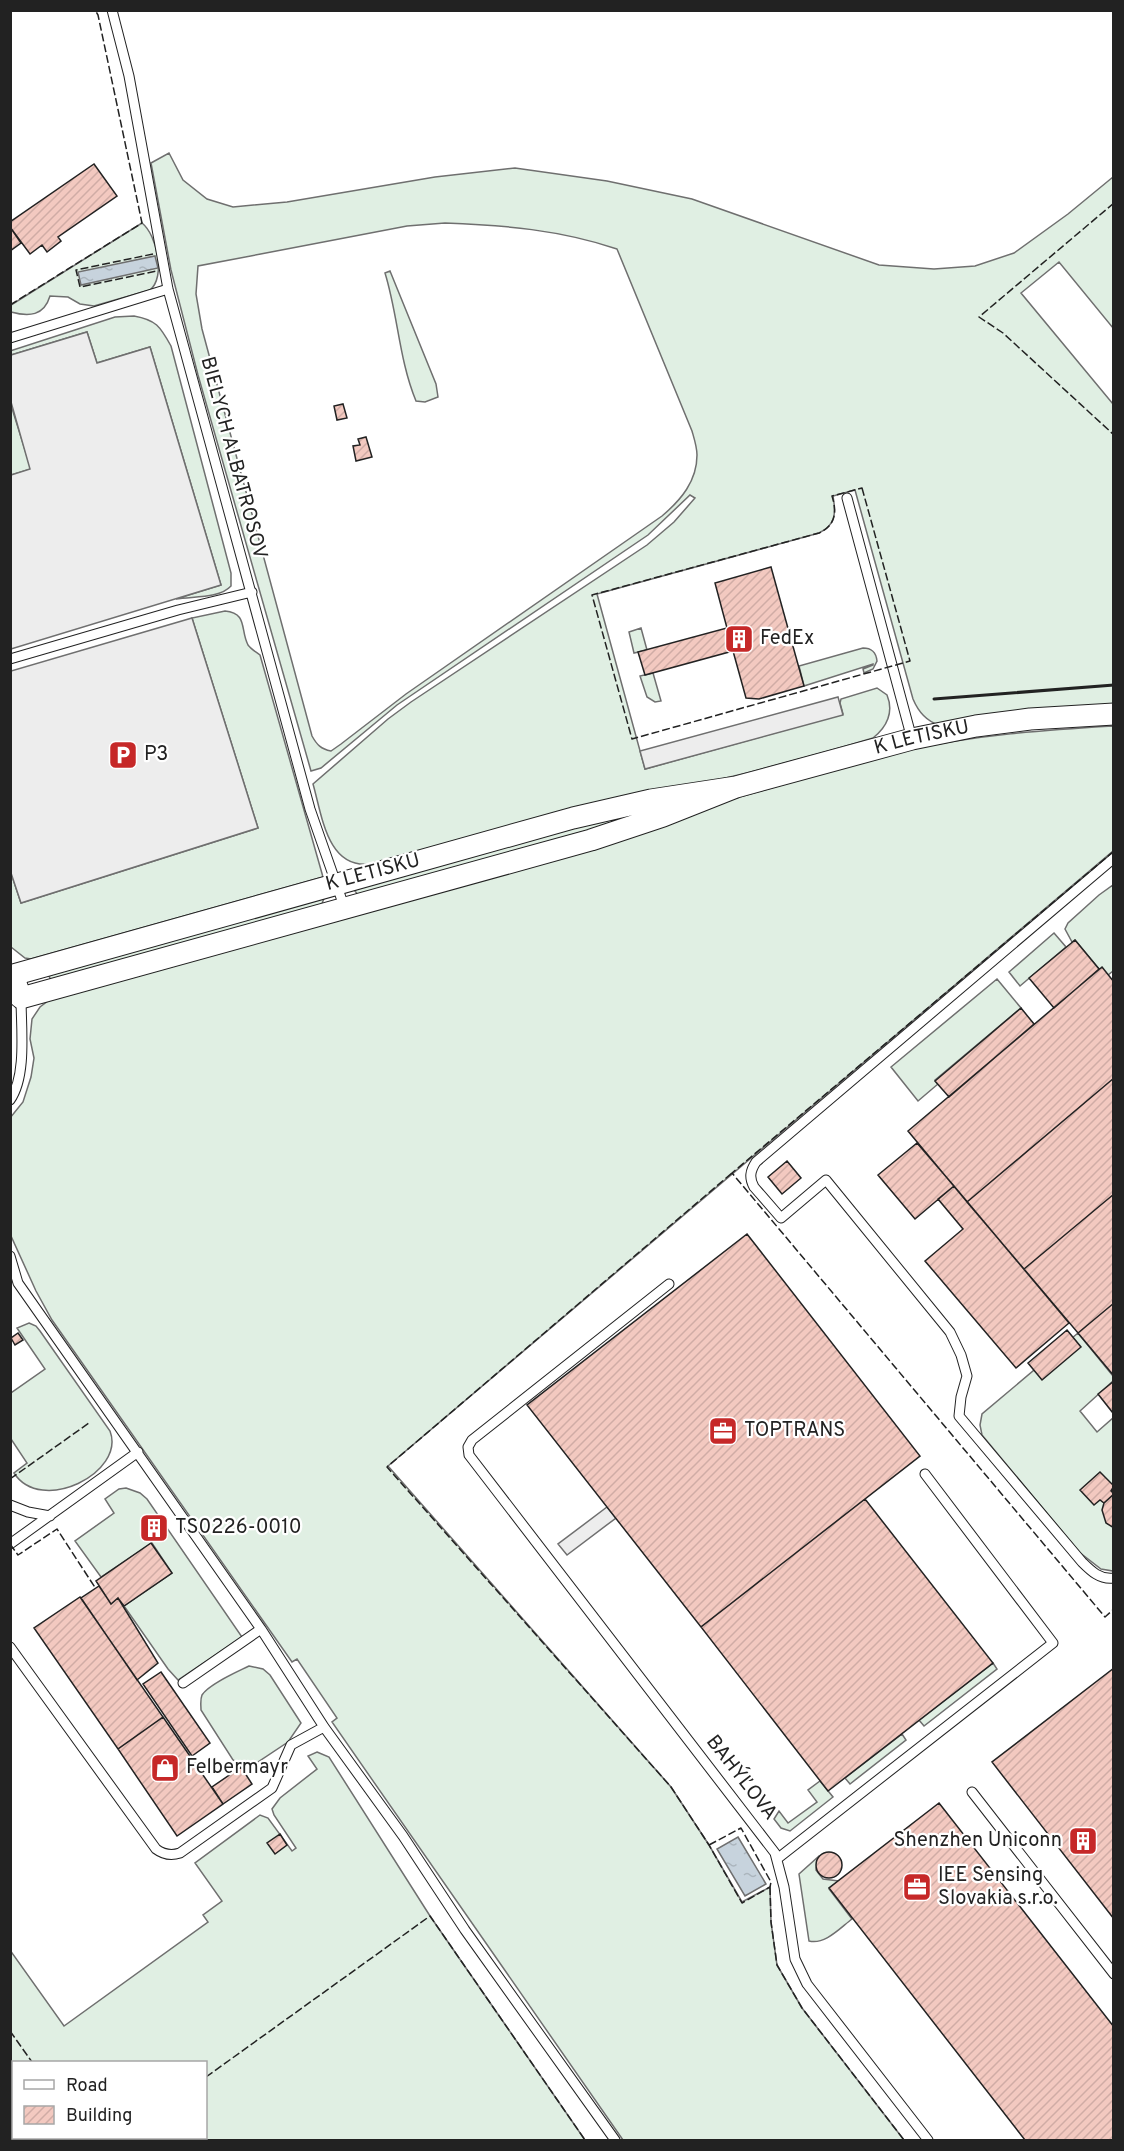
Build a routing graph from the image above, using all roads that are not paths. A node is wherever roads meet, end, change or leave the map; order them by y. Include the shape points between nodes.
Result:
1 (112, 10) edge
2 (168, 289) junction
3 (10, 338) edge
4 (847, 498) dead end
5 (252, 592) junction
6 (10, 659) edge
7 (1113, 714) edge
8 (912, 739) junction
9 (736, 787) junction
10 (1113, 858) edge
11 (337, 883) junction
12 (345, 909) junction
13 (11, 974) edge
14 (16, 999) edge
15 (10, 1100) edge
16 (10, 1256) edge
17 (669, 1284) dead end
18 (138, 1452) junction
19 (925, 1474) dead end
20 (10, 1505) edge
21 (50, 1516) junction
22 (10, 1544) edge
23 (1113, 1578) edge
24 (261, 1629) junction
25 (10, 1647) edge
26 (183, 1683) dead end
27 (324, 1727) junction
28 (972, 1792) dead end
29 (777, 1859) junction
30 (1113, 1974) edge
31 (615, 2140) edge
32 (928, 2140) edge

1 - 2 lane, BIELYCH ALBATROSOV via 129,76
2 - 3 lane
2 - 5 lane, BIELYCH ALBATROSOV
4 - 8 lane
5 - 6 lane
5 - 11 lane, BIELYCH ALBATROSOV via 310,809
7 - 8 street, K LETISKU via 1030,719
8 - 9 street, K LETISKU
9 - 11 street, K LETISKU via 651,800 573,818
9 - 12 street, K LETISKU via 591,840
10 - 23 lane via 756,1162 750,1173 754,1187 781,1218 826,1180 950,1332 967,1376 959,1416 1082,1562 1099,1576
11 - 12 lane, BIELYCH ALBATROSOV
11 - 13 street, K LETISKU
12 - 14 street, K LETISKU
13 - 14 street
14 - 15 lane via 21,1061
16 - 18 lane via 18,1283
17 - 29 lane, BAHÝĽOVA via 472,1440 469,1455 758,1829
18 - 21 lane
18 - 24 lane
19 - 29 lane via 1053,1643
20 - 21 lane
21 - 22 lane
24 - 26 lane
24 - 27 lane
25 - 27 lane via 161,1853 180,1853 272,1788 291,1745
27 - 31 lane
28 - 30 lane
29 - 32 lane, BAHÝĽOVA via 799,1971

